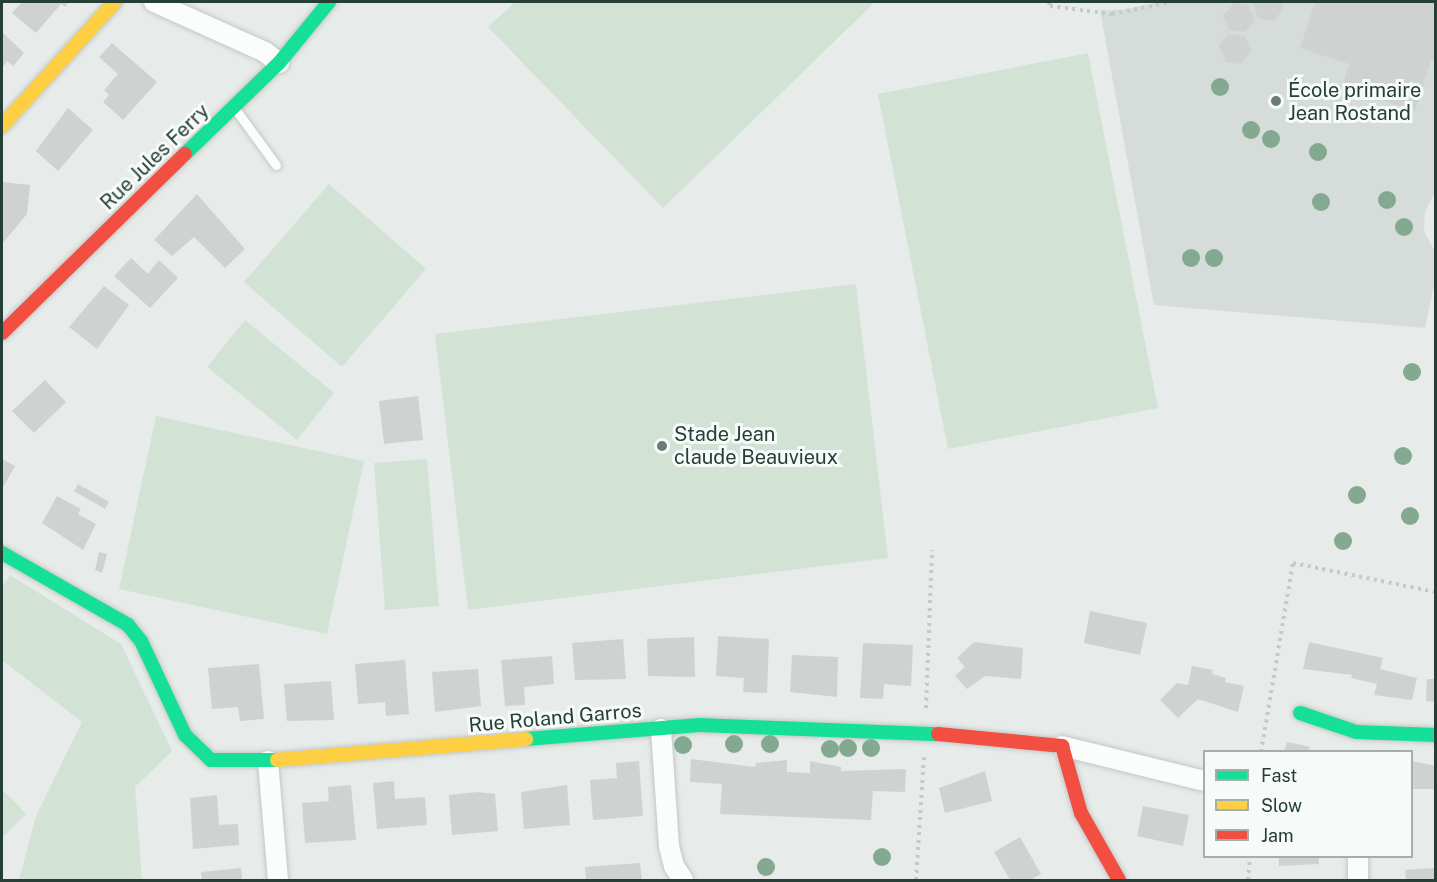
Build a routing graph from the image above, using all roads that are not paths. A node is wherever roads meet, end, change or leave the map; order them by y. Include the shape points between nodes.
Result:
1 (115, 2) edge
2 (154, 2) edge
3 (329, 2) edge
4 (279, 63) junction
5 (234, 108) junction
6 (2, 126) edge
7 (276, 165) dead end
8 (2, 333) edge
9 (2, 553) edge
10 (1300, 713) dead end
11 (661, 729) junction
12 (1436, 735) edge
13 (1062, 746) junction
14 (268, 761) junction
15 (1203, 782) edge
16 (1358, 858) edge
17 (278, 880) edge
18 (682, 880) edge
19 (1119, 880) edge
20 (1358, 880) edge

1 - 6 street
2 - 4 street via 265,52
3 - 4 street, Rue Jules Ferry
4 - 5 street, Rue Jules Ferry
5 - 7 lane
5 - 8 street, Rue Jules Ferry
9 - 14 street, Rue Roland Garros via 128,625 141,641 185,735 198,752 226,763
10 - 12 street via 1356,732
11 - 13 street, Rue Roland Garros via 699,725 925,733
11 - 14 street, Rue Roland Garros
11 - 18 street via 669,846
13 - 15 street
13 - 19 street via 1081,813
14 - 17 street
16 - 20 street

